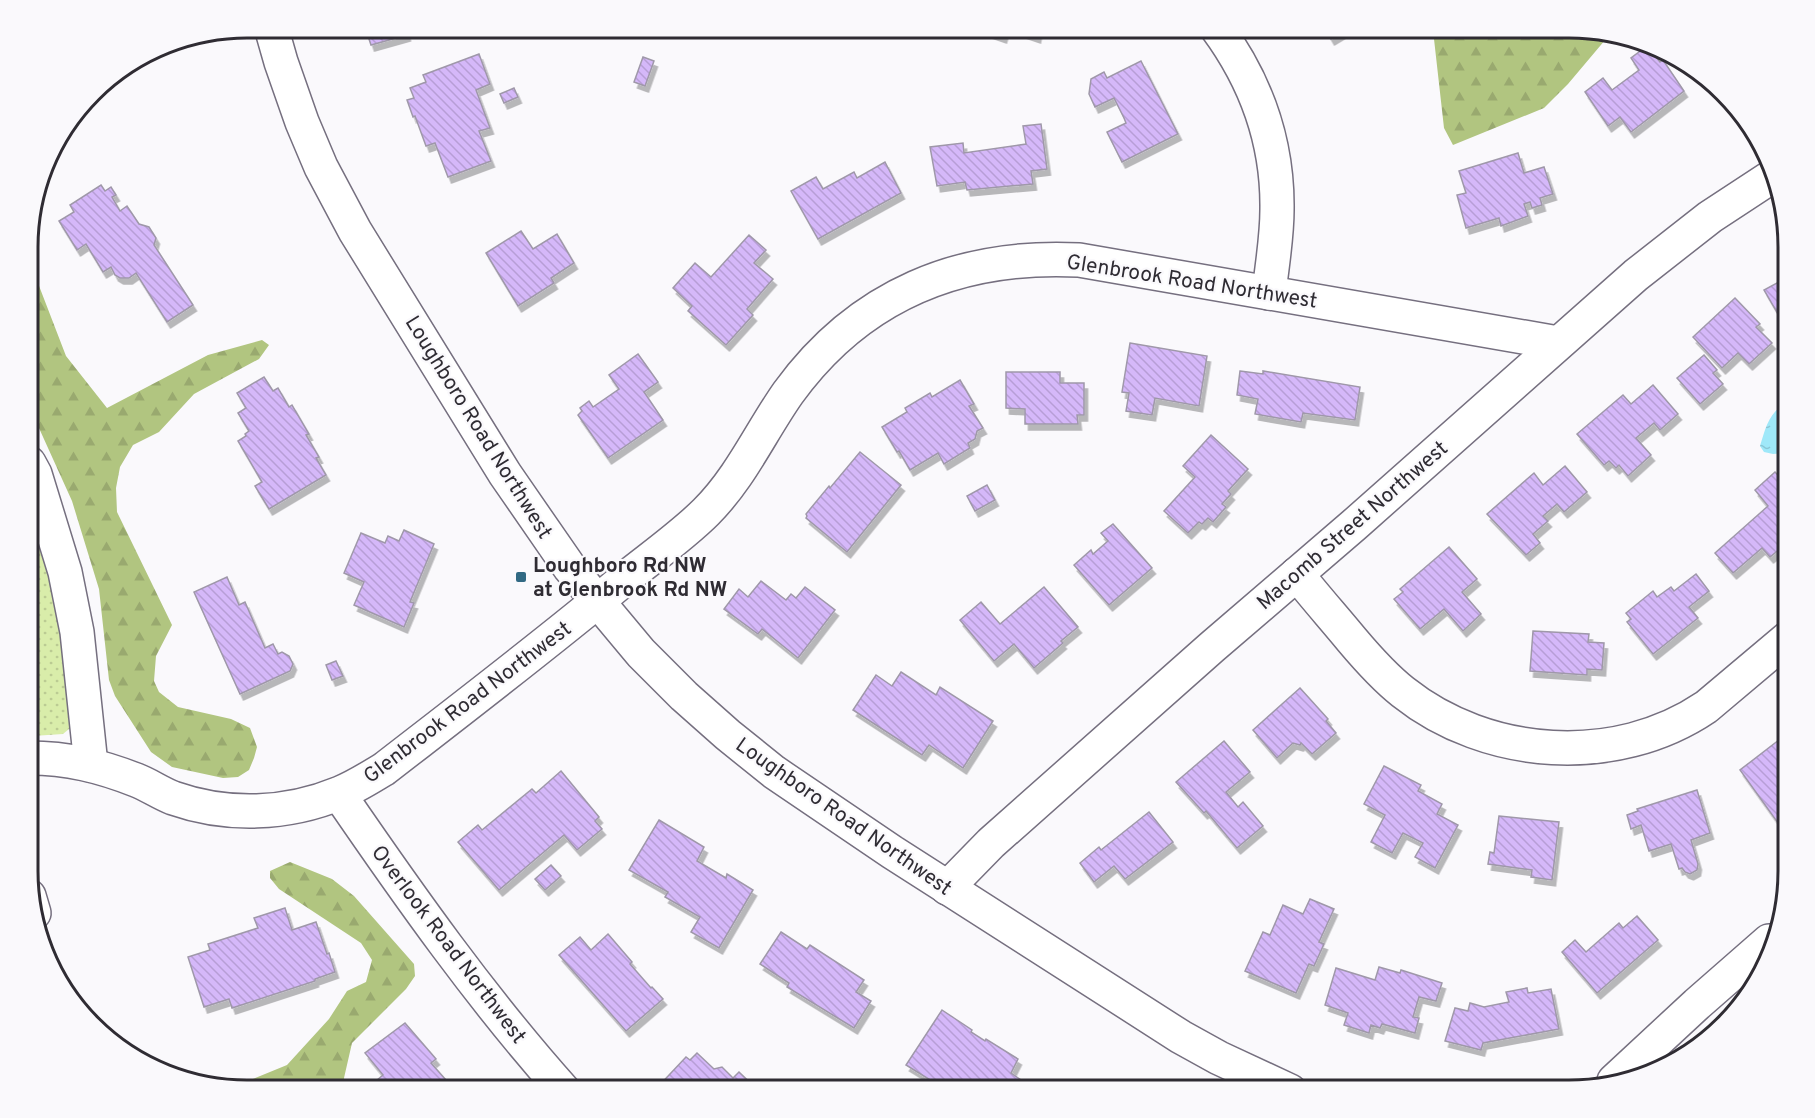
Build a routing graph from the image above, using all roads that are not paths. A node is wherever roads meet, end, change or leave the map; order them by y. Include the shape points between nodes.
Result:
1 (275, 38) edge
2 (1224, 38) edge
3 (1766, 180) edge
4 (1269, 292) junction
5 (1558, 343) junction
6 (38, 484) edge
7 (1297, 574) junction
8 (598, 602) junction
9 (1777, 647) edge
10 (38, 758) edge
11 (91, 765) junction
12 (339, 794) junction
13 (947, 888) junction
14 (1763, 946) edge
15 (1623, 1072) edge
16 (554, 1080) edge
17 (1266, 1080) edge

1 - 8 street, Loughboro Road Northwest via 302,122 356,231 505,474
2 - 4 street via 1249,78 1271,144 1277,211
3 - 5 street, Macomb Street Northwest via 1710,217
4 - 5 street, Glenbrook Road Northwest
4 - 8 street, Glenbrook Road Northwest via 1107,264 1050,259 979,266 915,287 868,314 828,347 789,392 717,501
5 - 7 street, Macomb Street Northwest
6 - 11 street via 65,572 77,632
7 - 9 street via 1376,668 1404,693 1470,731 1524,744 1594,747 1661,730 1706,707
7 - 13 street, Macomb Street Northwest via 992,843
8 - 12 street, Glenbrook Road Northwest via 384,769
8 - 13 street, Loughboro Road Northwest via 641,653 728,735 774,772
10 - 11 street, Glenbrook Road Northwest via 68,759
11 - 12 street, Glenbrook Road Northwest via 173,797 219,809 267,811 302,806
12 - 16 street, Overlook Road Northwest via 461,964
13 - 17 street, Loughboro Road Northwest via 1181,1037
14 - 15 street

